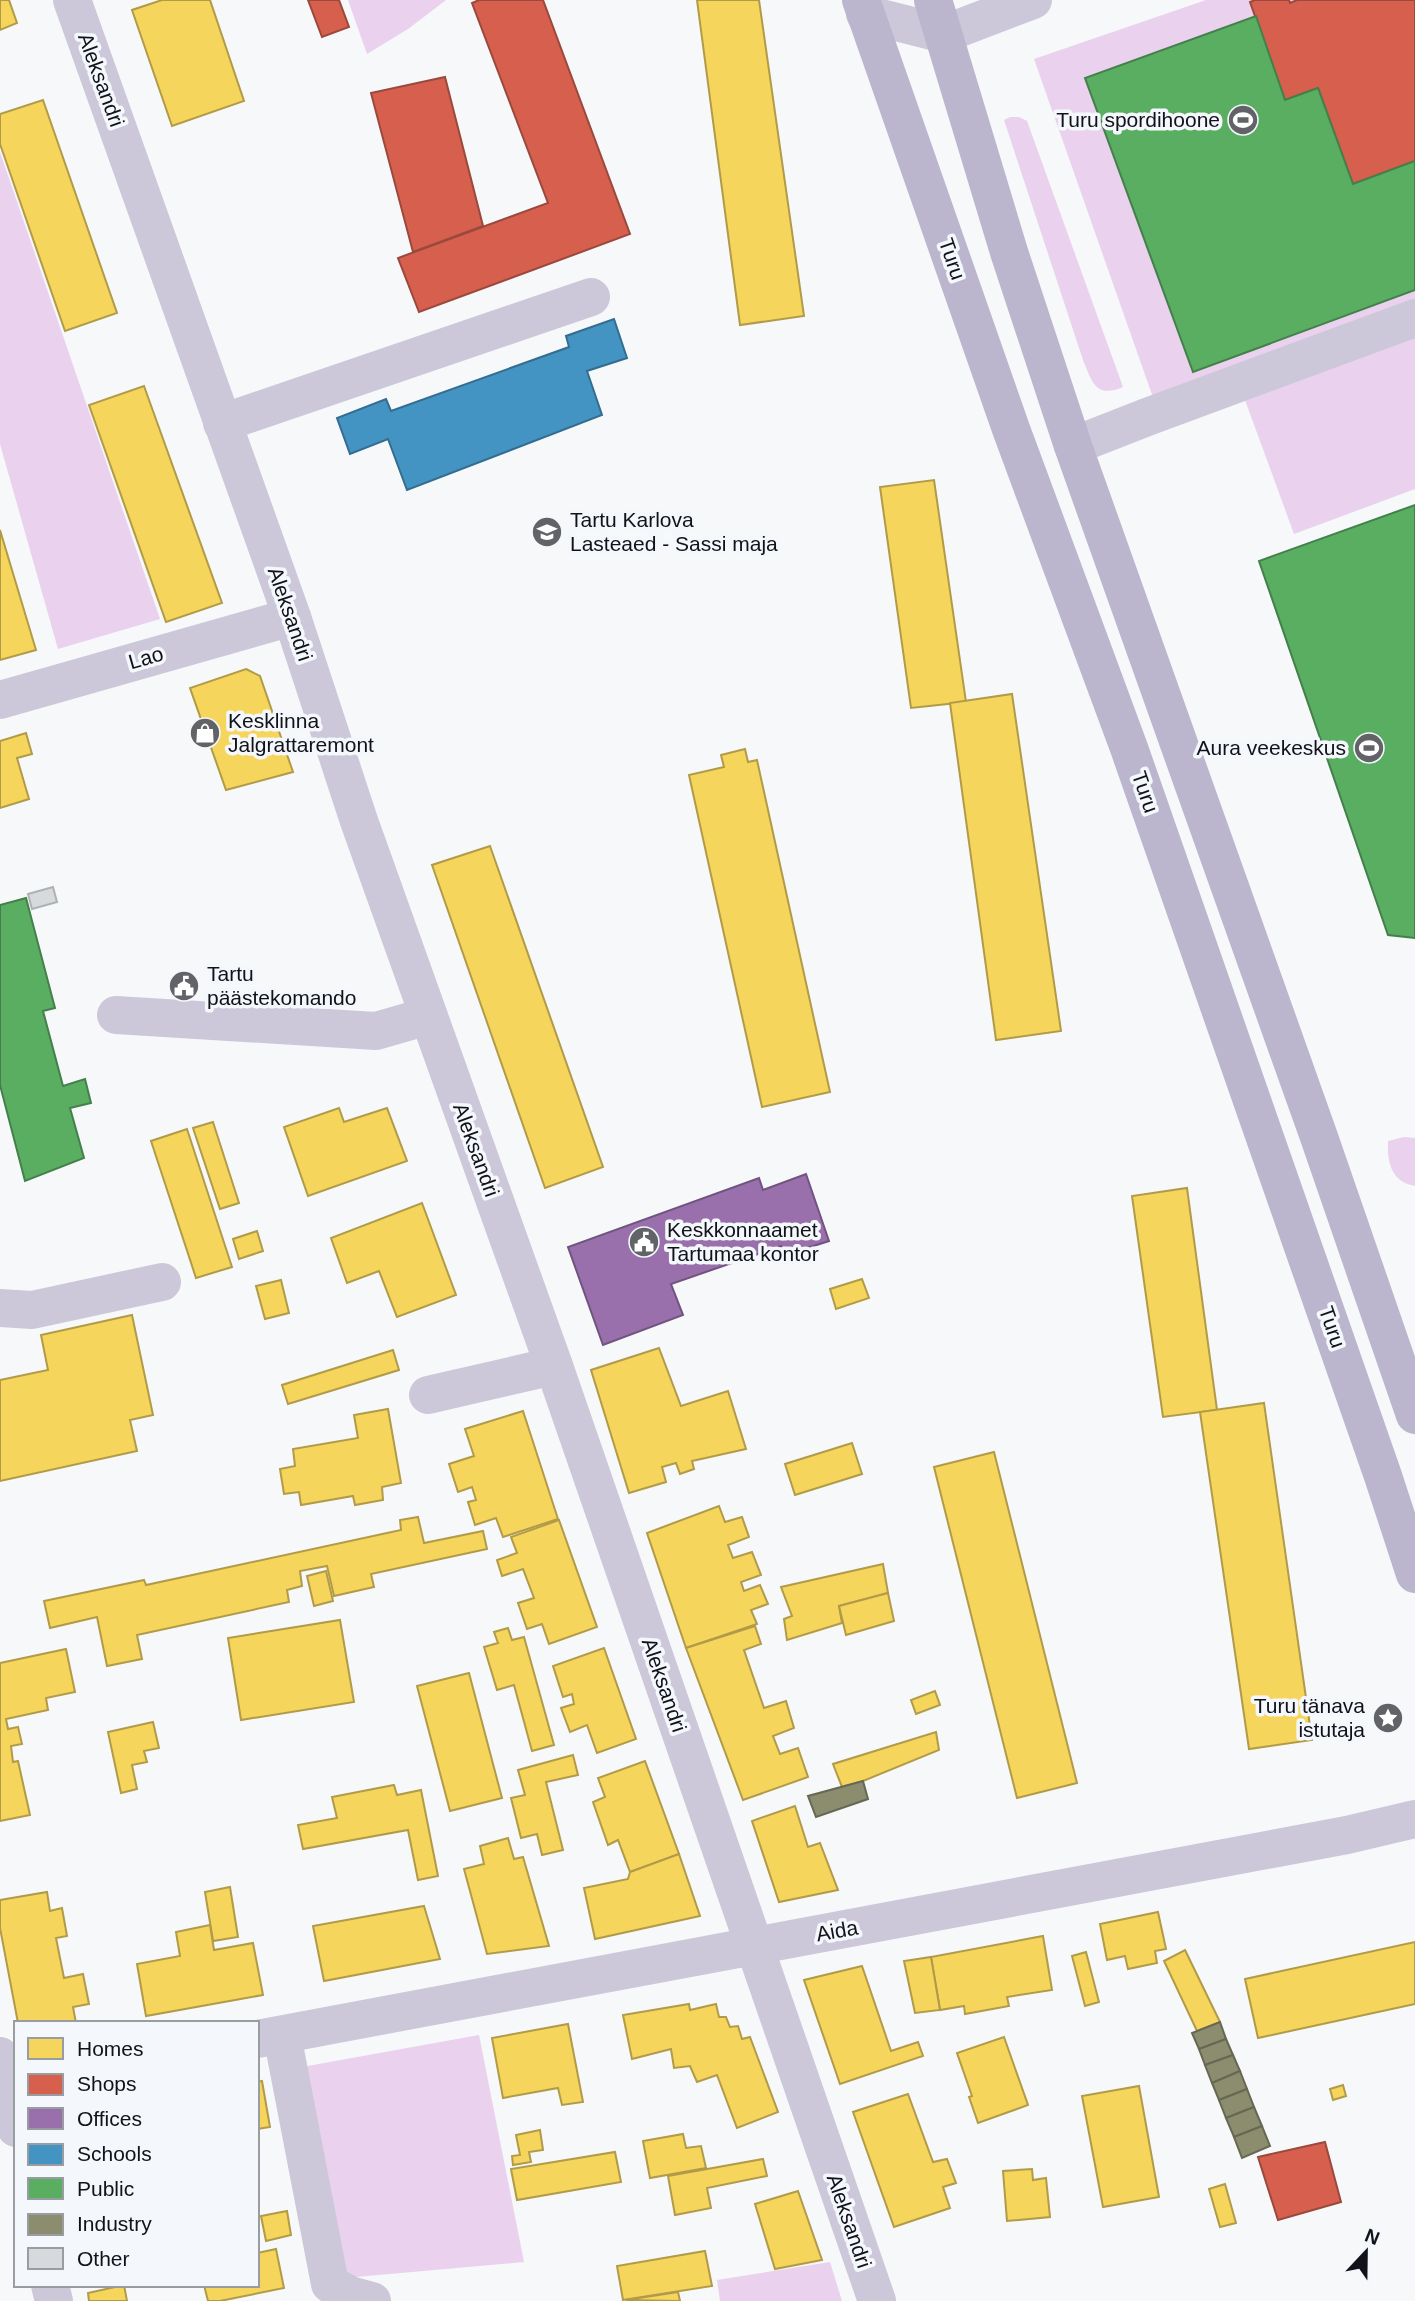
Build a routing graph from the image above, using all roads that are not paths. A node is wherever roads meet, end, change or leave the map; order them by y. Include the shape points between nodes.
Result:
1 (72, 0) edge
2 (1033, 0) edge
3 (863, 7) edge
4 (938, 17) edge
5 (591, 297) dead end
6 (1415, 318) edge
7 (222, 423) junction
8 (1073, 446) junction
9 (292, 617) junction
10 (0, 700) edge
11 (116, 1015) dead end
12 (428, 1016) junction
13 (162, 1282) dead end
14 (0, 1308) edge
15 (554, 1366) junction
16 (428, 1395) dead end
17 (1415, 1415) edge
18 (1415, 1574) edge
19 (1415, 1819) edge
20 (755, 1947) junction
21 (270, 2037) edge
22 (7, 2076) edge
23 (14, 2116) edge
24 (372, 2301) edge
25 (877, 2301) edge

1 - 7 street, Aleksandri
2 - 4 street
3 - 4 street, Turu
3 - 18 main road, Turu via 1129,748
4 - 8 main road
5 - 7 street
6 - 8 street
7 - 9 street, Aleksandri
8 - 17 main road
9 - 10 street, Lao
9 - 12 street, Aleksandri
11 - 12 street via 376,1031
12 - 15 street, Aleksandri
13 - 14 street via 32,1310
15 - 16 street
15 - 20 street, Aleksandri
19 - 20 street, Aida
20 - 21 street, Aida
20 - 25 street, Aleksandri
21 - 24 street via 330,2284
22 - 23 street

